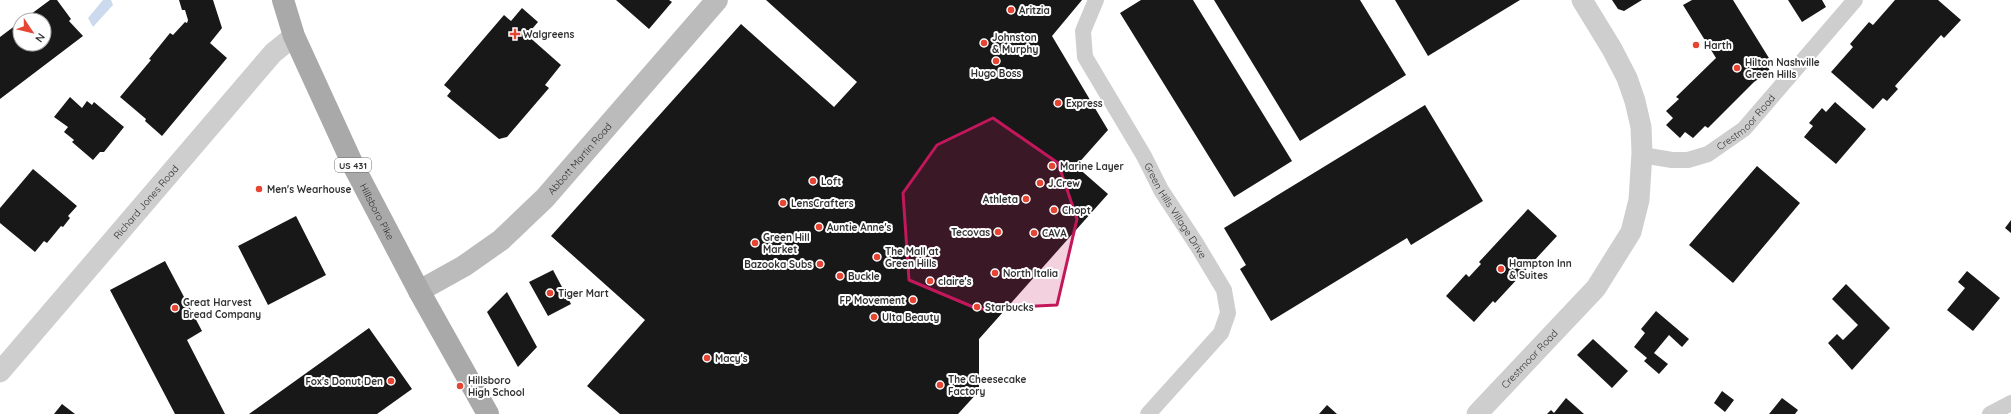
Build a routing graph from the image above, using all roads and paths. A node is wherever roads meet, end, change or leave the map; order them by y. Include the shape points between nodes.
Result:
1 (283, 0) edge
2 (717, 0) edge
3 (1096, 0) edge
4 (1582, 0) edge
5 (1855, 0) edge
6 (294, 36) junction
7 (1642, 155) junction
8 (419, 291) junction
9 (0, 372) edge
10 (2011, 403) edge
11 (1154, 412) edge
12 (488, 414) edge
13 (1477, 414) edge
14 (1990, 414) edge

1 - 6 main road, Hillsboro Pike / US 431
2 - 8 main road, Abbott Martin Road via 546,198 501,240 464,266
3 - 11 street, Green Hills Village Drive via 1083,31 1085,57 1144,156 1161,190 1224,290 1228,313 1221,333
4 - 7 street, Crestmoor Road via 1627,78 1641,127
5 - 7 street, Crestmoor Road via 1744,129 1708,154 1688,160
6 - 8 main road, Hillsboro Pike / US 431 via 354,167
6 - 9 street, Richard Jones Road via 273,53
7 - 13 street, Crestmoor Road via 1639,200 1631,232 1596,288
8 - 12 main road, Hillsboro Pike / US 431
10 - 14 street

